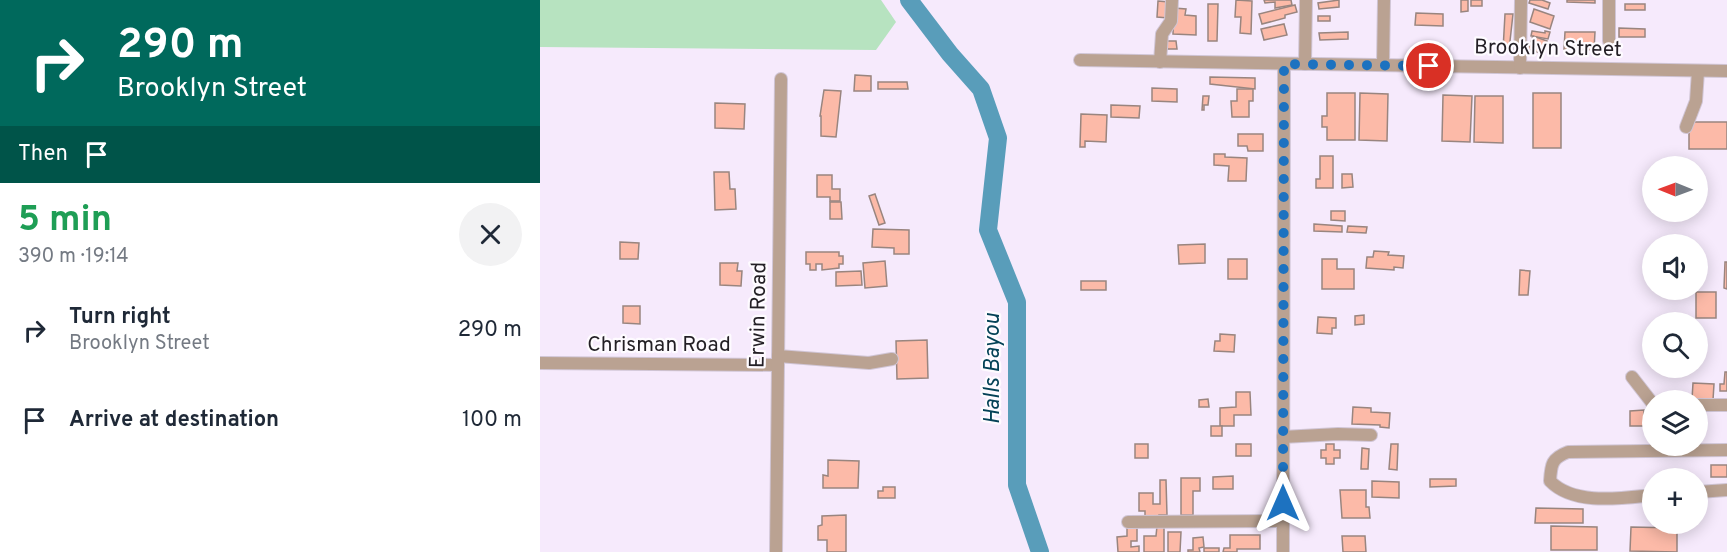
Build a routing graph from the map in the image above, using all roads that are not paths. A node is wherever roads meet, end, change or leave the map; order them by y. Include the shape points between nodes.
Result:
1 (1172, 0) edge
2 (1306, 0) edge
3 (1384, 0) edge
4 (1521, 0) edge
5 (1609, 0) edge
6 (1609, 41) dead end
7 (1080, 60) dead end
8 (1160, 62) junction
9 (1284, 64) junction
10 (1305, 64) junction
11 (1383, 65) junction
12 (1520, 68) junction
13 (1698, 71) junction
14 (1727, 71) edge
15 (781, 79) dead end
16 (1686, 127) dead end
17 (892, 359) dead end
18 (778, 360) junction
19 (540, 363) edge
20 (1632, 377) dead end
21 (1642, 390) edge
22 (1708, 405) edge
23 (1727, 405) edge
24 (1371, 435) dead end
25 (1283, 437) junction
26 (1727, 450) edge
27 (1727, 490) edge
28 (1708, 491) edge
29 (1642, 496) edge
30 (1283, 521) junction
31 (1128, 522) dead end
32 (776, 552) edge
33 (1283, 552) edge

1 - 8 street via 1171,21 1162,34
2 - 10 street
3 - 11 street
4 - 12 street
5 - 6 street
7 - 8 street, Brooklyn Street
8 - 9 street, Brooklyn Street
9 - 10 street, Brooklyn Street
9 - 25 street
10 - 11 street, Brooklyn Street
11 - 12 street, Brooklyn Street
12 - 13 street, Brooklyn Street
13 - 14 street, Brooklyn Street
13 - 16 street via 1696,101
15 - 18 street, Erwin Road
17 - 18 street, Chrisman Road via 869,363
18 - 19 street, Chrisman Road
18 - 32 street, Erwin Road
20 - 21 street
22 - 23 street
24 - 25 street
25 - 30 street
26 - 29 street via 1568,452 1557,456 1551,467 1551,481 1559,490 1590,498
27 - 28 street
30 - 31 street
30 - 33 street

